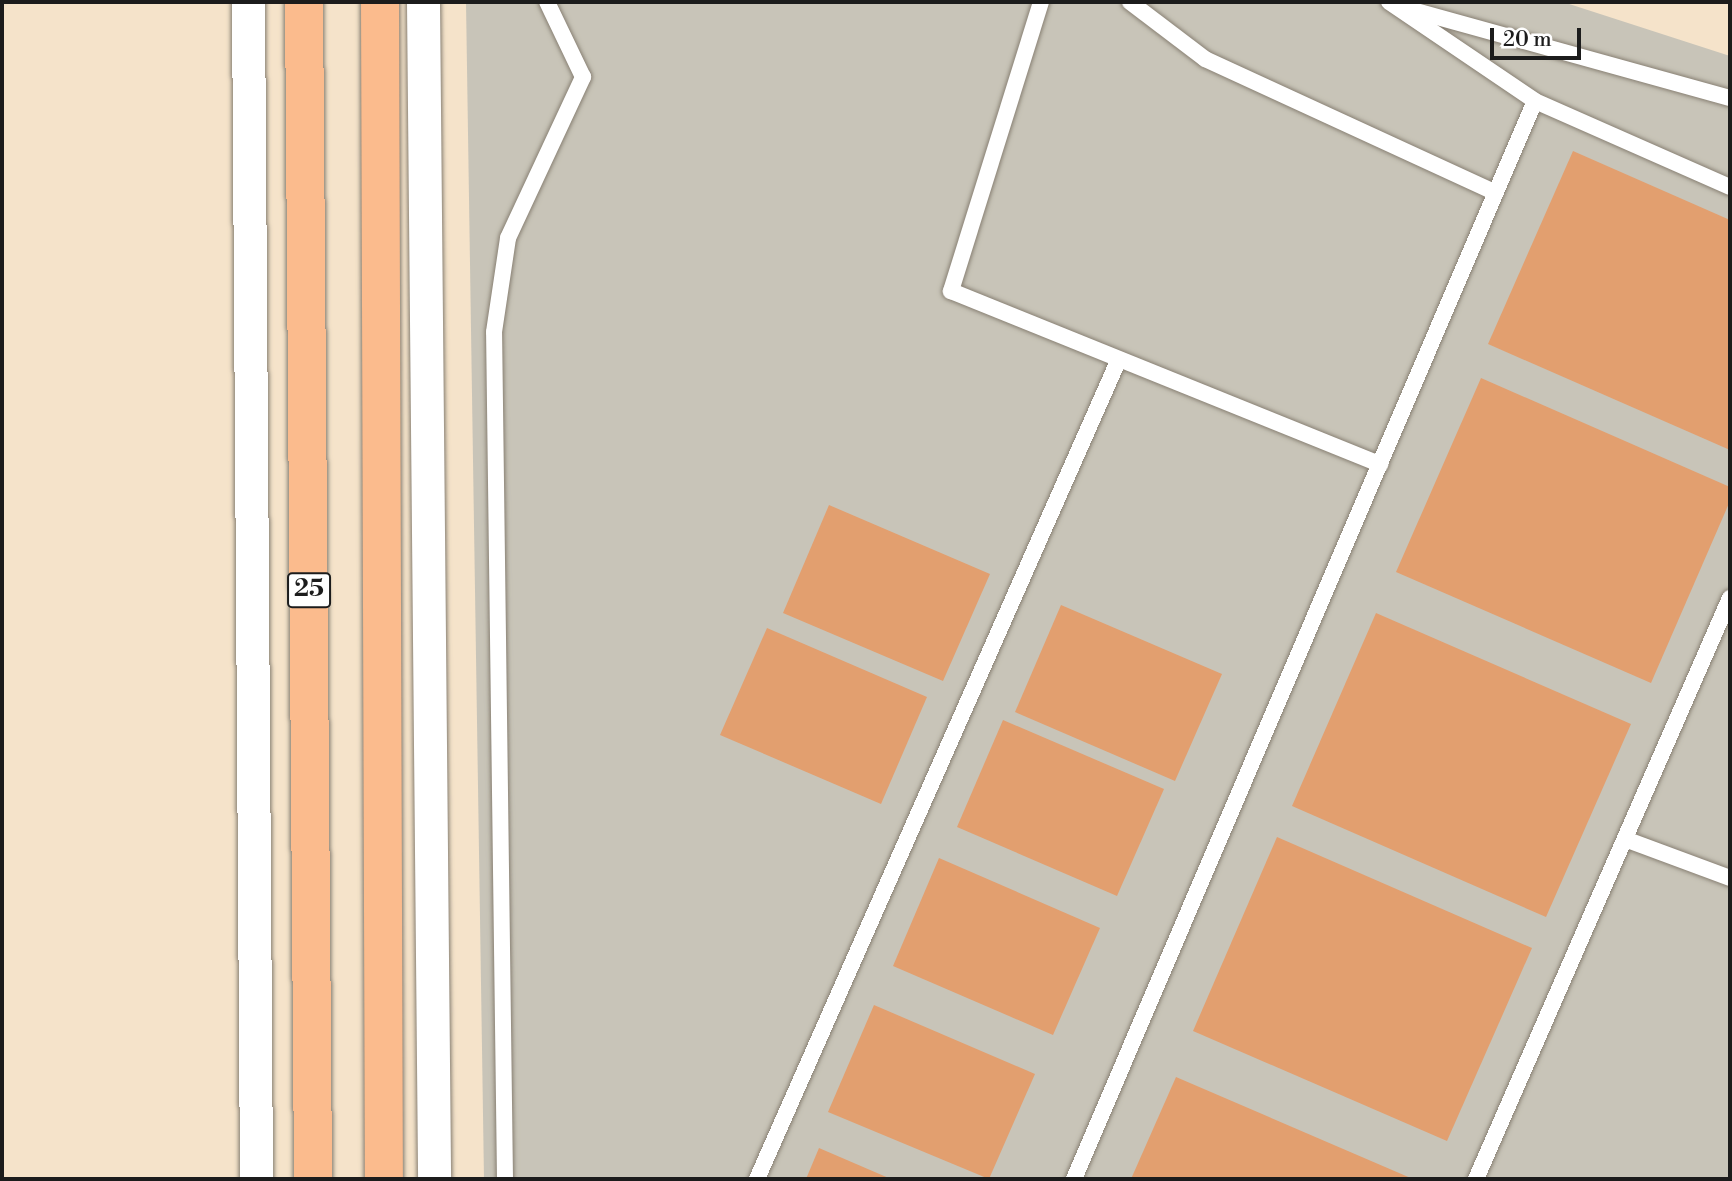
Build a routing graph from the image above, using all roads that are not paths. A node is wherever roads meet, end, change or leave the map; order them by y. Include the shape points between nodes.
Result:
1 (248, 2) edge
2 (304, 2) edge
3 (380, 2) edge
4 (423, 2) edge
5 (547, 2) edge
6 (1041, 2) edge
7 (1130, 2) edge
8 (1390, 3) edge
9 (1730, 98) edge
10 (1535, 101) junction
11 (1730, 187) edge
12 (1496, 192) junction
13 (1119, 359) junction
14 (1380, 464) junction
15 (1730, 598) edge
16 (1625, 839) junction
17 (1730, 878) edge
18 (256, 1179) edge
19 (313, 1179) edge
20 (384, 1179) edge
21 (434, 1179) edge
22 (505, 1179) edge
23 (757, 1179) edge
24 (1074, 1179) edge
25 (1476, 1179) edge

1 - 18 street
2 - 19 main road, 25
3 - 20 main road
4 - 21 street
5 - 22 lane via 583,76 508,238 494,332
6 - 13 lane via 951,291
7 - 12 lane via 1205,59
8 - 9 lane
8 - 10 lane
10 - 11 lane
10 - 12 lane
12 - 14 lane
13 - 14 lane
13 - 23 lane
14 - 24 lane
15 - 16 lane
16 - 17 lane
16 - 25 lane

